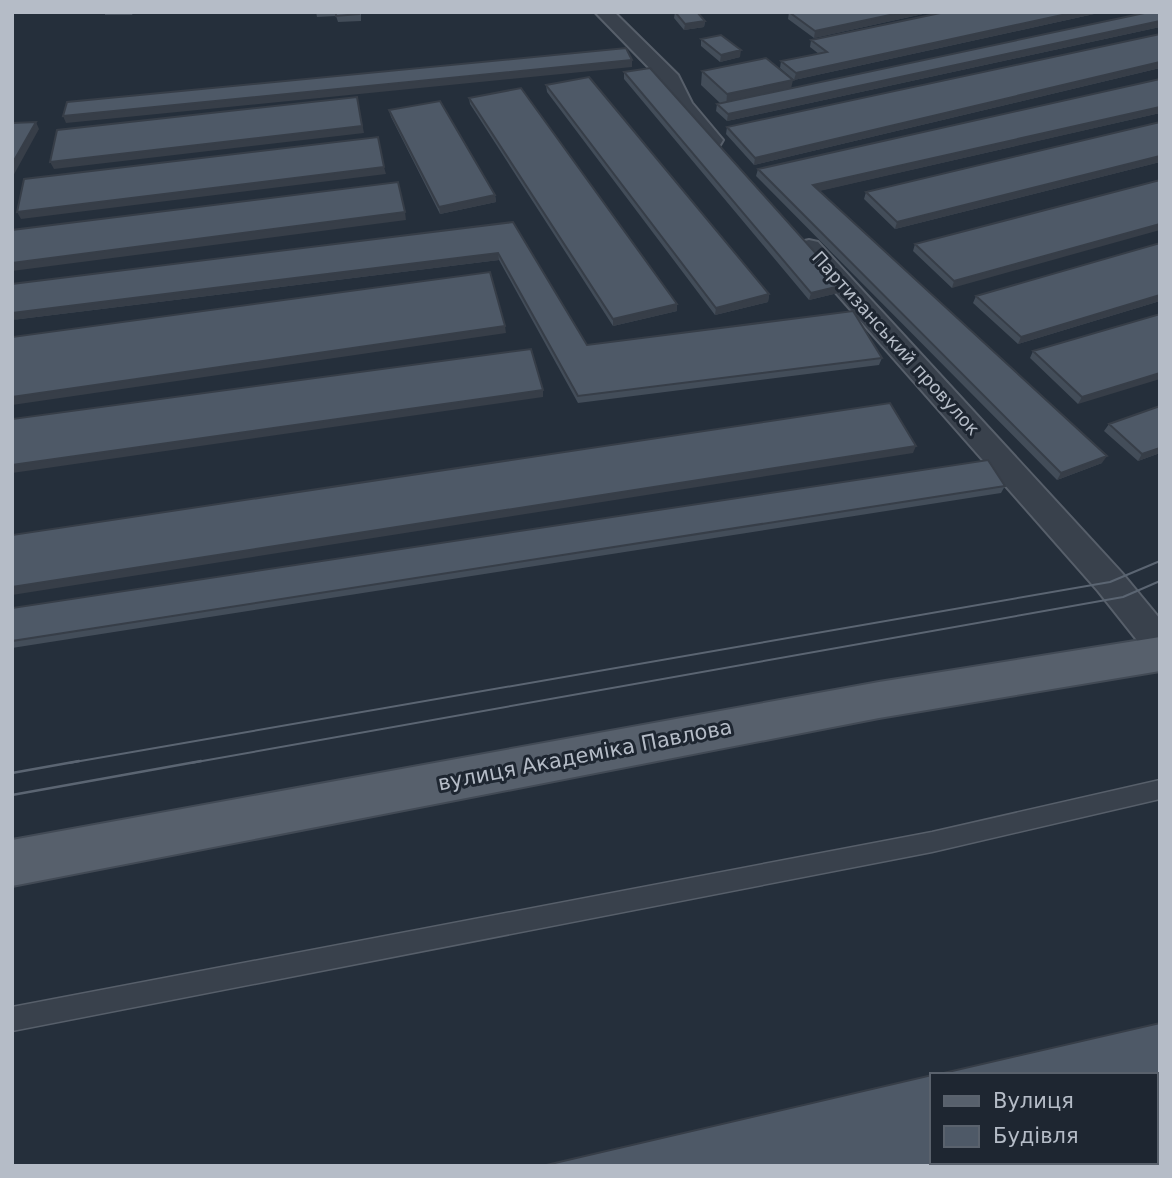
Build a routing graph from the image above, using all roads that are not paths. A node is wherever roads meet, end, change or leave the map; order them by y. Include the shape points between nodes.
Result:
1 (604, 12) edge
2 (724, 154) edge
3 (796, 232) edge
4 (1160, 644) edge
5 (1160, 654) edge
6 (1160, 789) edge
7 (12, 863) edge
8 (12, 1019) edge

1 - 2 street via 671,79 683,105
3 - 4 street, Партизанський провулок
5 - 7 main road, вулиця Академіка Павлова via 879,700
6 - 8 lane via 932,842

